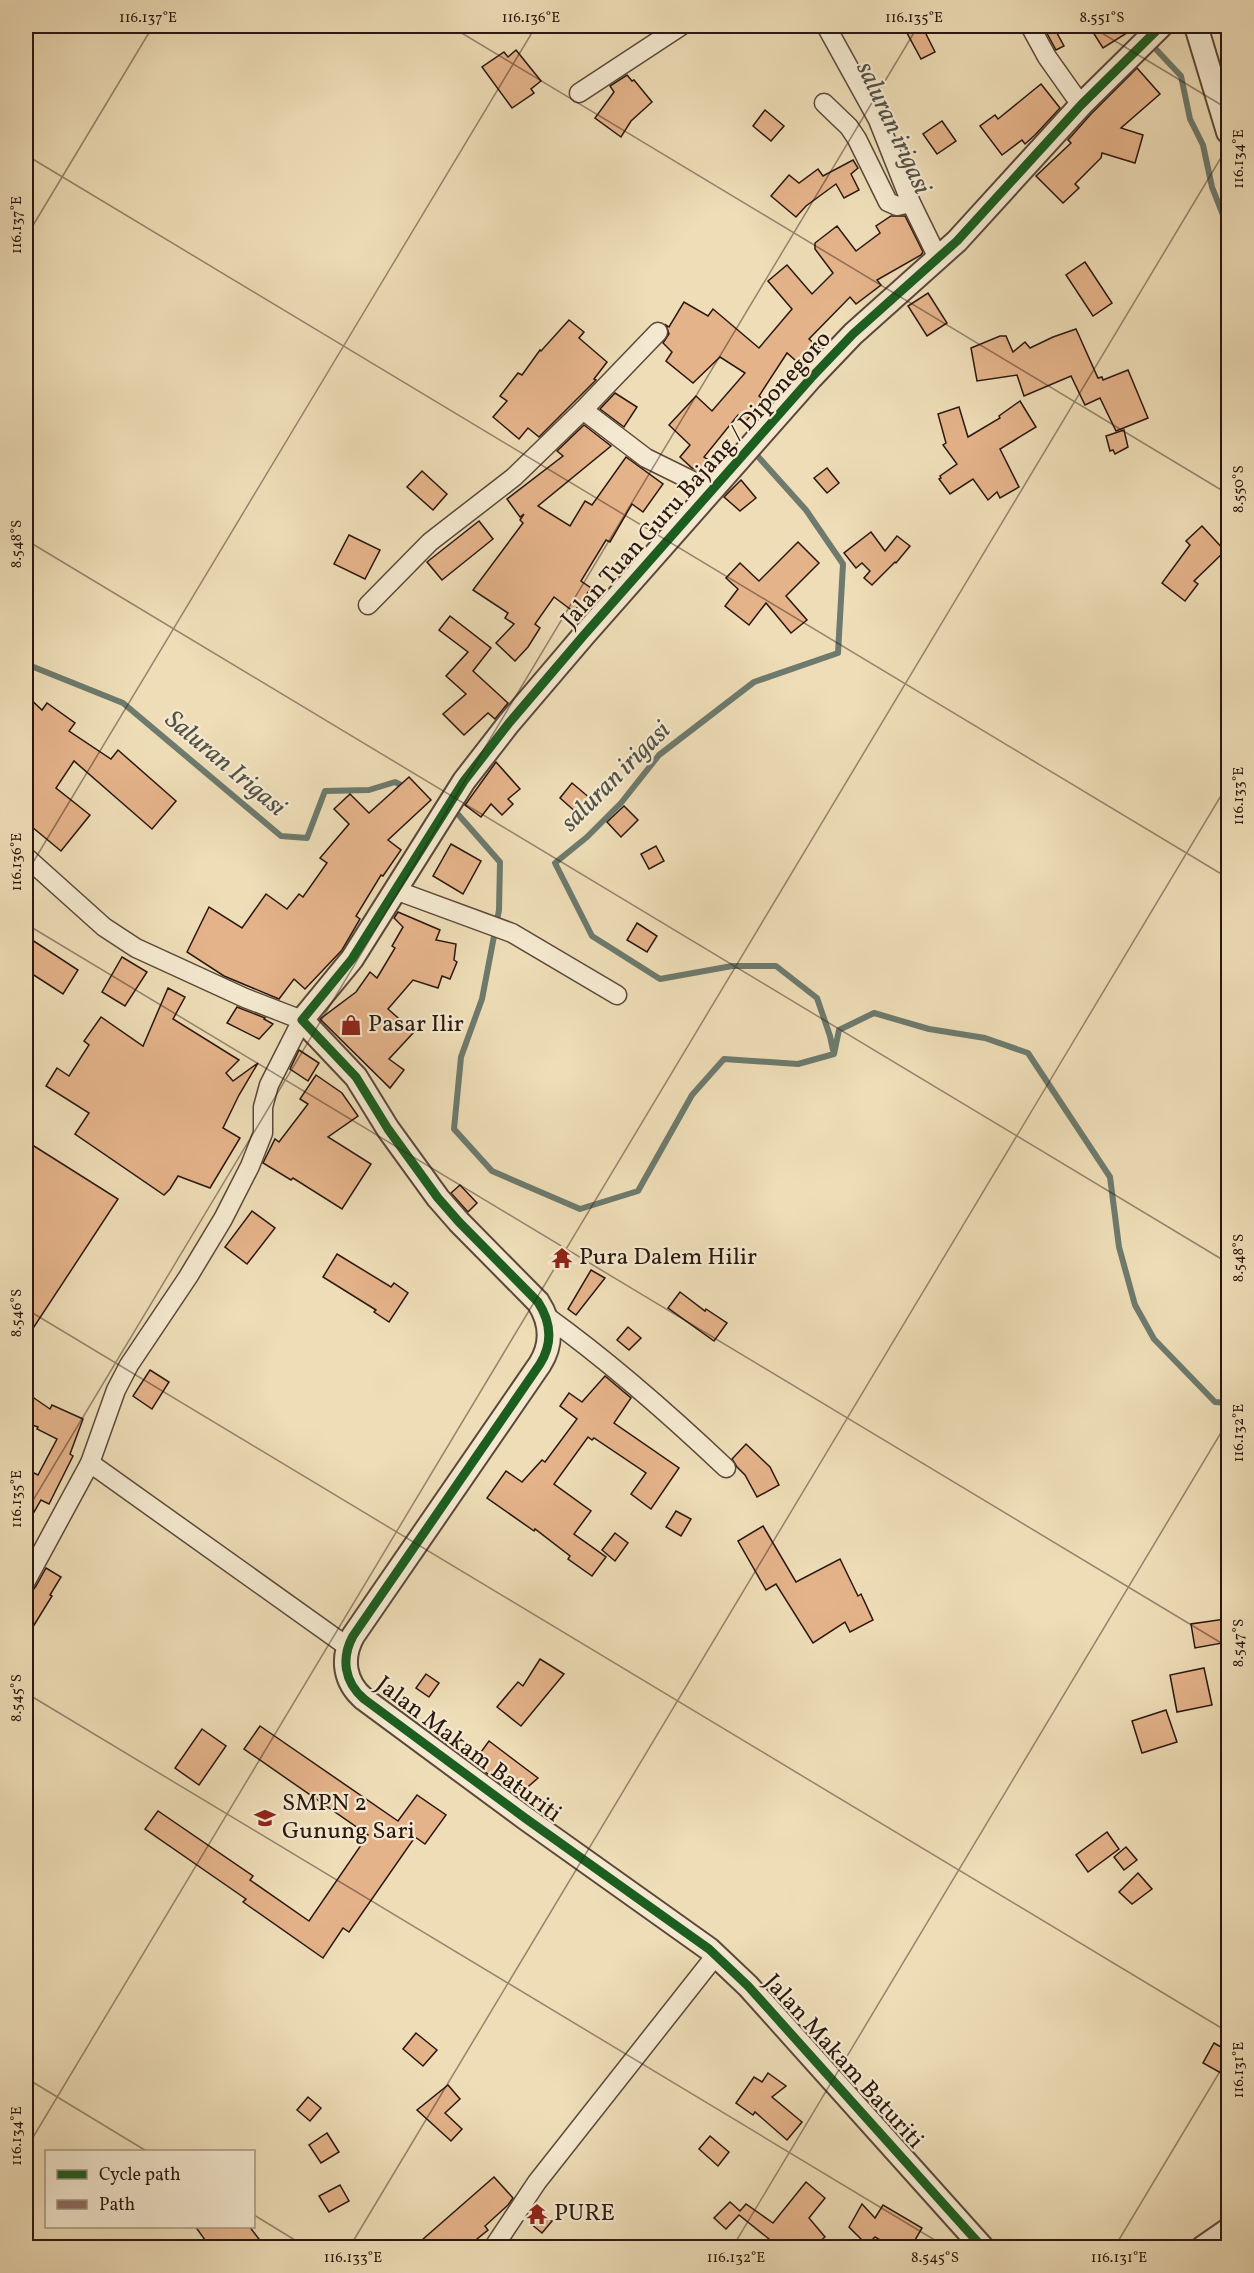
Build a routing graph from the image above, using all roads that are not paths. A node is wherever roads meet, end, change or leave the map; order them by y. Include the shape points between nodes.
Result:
1 (681, 26) edge
2 (826, 26) edge
3 (1030, 26) edge
4 (1161, 26) edge
5 (1196, 26) edge
6 (579, 93) dead end
7 (824, 103) dead end
8 (1080, 105) junction
9 (1228, 132) edge
10 (911, 203) junction
11 (938, 258) junction
12 (658, 332) dead end
13 (582, 410) junction
14 (711, 490) junction
15 (368, 605) dead end
16 (26, 857) edge
17 (395, 890) junction
18 (617, 995) dead end
19 (308, 1011) junction
20 (546, 1316) junction
21 (90, 1463) junction
22 (726, 1468) dead end
23 (26, 1581) edge
24 (348, 1647) junction
25 (716, 1955) junction
26 (1228, 2230) edge
27 (493, 2247) edge
28 (983, 2247) edge
29 (1202, 2247) edge

1 - 6 street
2 - 10 street via 878,120
3 - 8 street
4 - 8 street, Jalan Tuan Guru Bajang / Diponegoro
5 - 9 street
7 - 10 street via 857,139 888,202 897,206
8 - 11 street, Jalan Tuan Guru Bajang / Diponegoro via 998,198
10 - 11 street
11 - 14 street, Jalan Tuan Guru Bajang / Diponegoro via 853,334
12 - 13 street
13 - 14 street via 646,458
13 - 15 street via 514,477 430,542
14 - 17 street, Jalan Tuan Guru Bajang / Diponegoro via 509,723 464,781
16 - 19 street via 104,927 136,948 245,998
17 - 18 street via 512,933
17 - 19 street, Jalan Tuan Guru Bajang / Diponegoro via 340,976
19 - 20 street via 438,1198 538,1302
19 - 21 street via 269,1085 262,1133 250,1166 223,1220 129,1365
20 - 22 street via 648,1396
20 - 24 street via 549,1341 540,1364
21 - 23 street
21 - 24 street
24 - 25 street, Jalan Makam Baturiti via 347,1673 358,1694
25 - 27 street via 537,2182
25 - 28 street, Jalan Makam Baturiti
26 - 29 street

